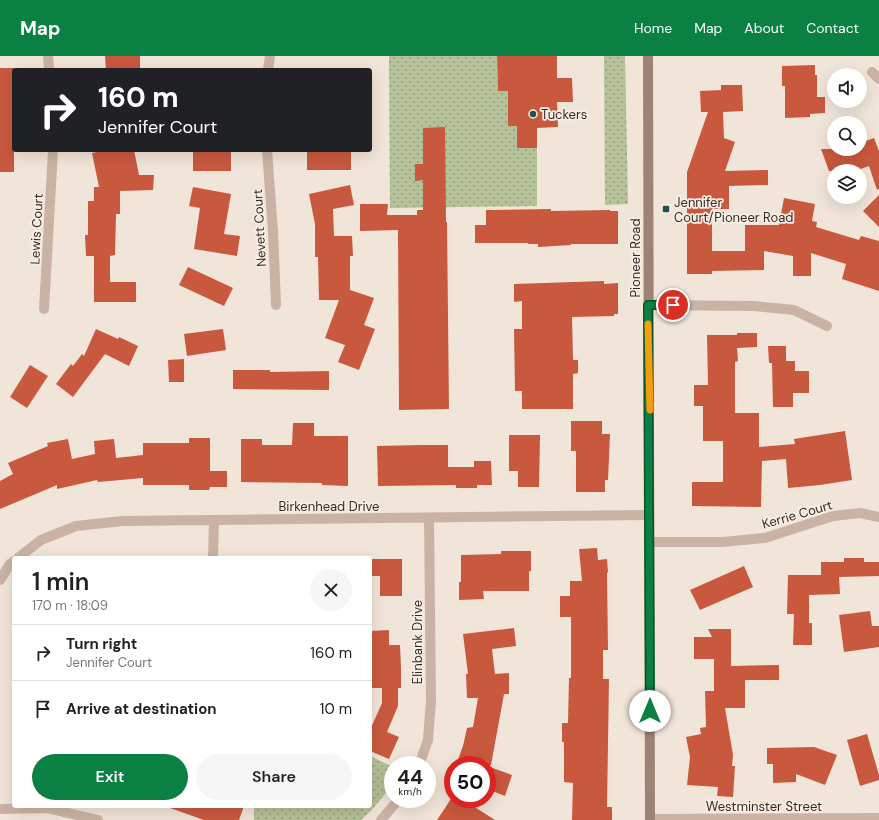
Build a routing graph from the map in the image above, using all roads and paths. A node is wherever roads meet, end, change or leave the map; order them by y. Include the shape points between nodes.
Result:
1 (48, 56) edge
2 (270, 56) edge
3 (648, 56) edge
4 (50, 68) edge
5 (268, 68) edge
6 (53, 152) edge
7 (267, 152) edge
8 (276, 305) dead end
9 (648, 305) junction
10 (44, 309) dead end
11 (828, 326) dead end
12 (649, 515) junction
13 (879, 517) edge
14 (429, 518) junction
15 (214, 520) junction
16 (649, 542) junction
17 (21, 556) edge
18 (213, 556) edge
19 (12, 562) edge
20 (0, 580) edge
21 (422, 756) edge
22 (391, 808) edge
23 (0, 809) edge
24 (879, 818) edge
25 (858, 819) edge
26 (98, 820) edge
27 (381, 820) edge
28 (650, 820) edge

1 - 4 street
2 - 5 street
3 - 9 main road, Pioneer Road
6 - 10 street, Lewis Court
7 - 8 street, Nevett Court
9 - 11 street via 754,306 794,310
9 - 12 main road, Pioneer Road
12 - 14 street, Birkenhead Drive
12 - 16 main road, Pioneer Road
13 - 16 street, Kerrie Court via 860,513 833,516 764,538 723,542
14 - 15 street, Birkenhead Drive
14 - 21 street, Elinbank Drive via 431,702 428,740
15 - 17 street, Birkenhead Drive via 122,521 76,526 41,540
15 - 18 street
16 - 28 main road, Pioneer Road
19 - 20 street
22 - 27 street
23 - 26 street via 47,808
24 - 25 street, Westminster Street
25 - 28 street, Westminster Street

